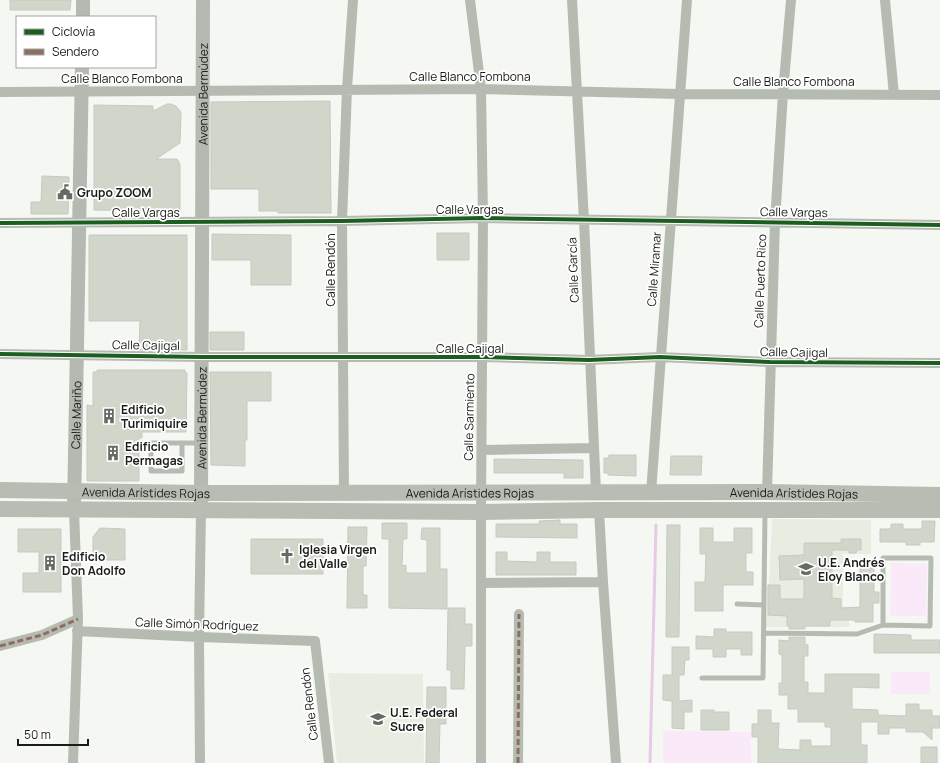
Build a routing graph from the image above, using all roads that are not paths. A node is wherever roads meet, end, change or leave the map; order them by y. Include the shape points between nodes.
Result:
1 (83, 0) edge
2 (203, 0) edge
3 (353, 0) edge
4 (470, 0) edge
5 (572, 0) edge
6 (687, 0) edge
7 (791, 0) edge
8 (885, 0) edge
9 (83, 16) edge
10 (82, 68) edge
11 (482, 88) junction
12 (347, 89) junction
13 (82, 90) junction
14 (202, 90) junction
15 (577, 90) junction
16 (0, 92) edge
17 (680, 94) junction
18 (783, 94) junction
19 (894, 95) junction
20 (940, 95) edge
21 (483, 218) junction
22 (584, 220) junction
23 (670, 220) junction
24 (342, 221) junction
25 (79, 222) junction
26 (202, 222) junction
27 (775, 222) junction
28 (0, 223) edge
29 (940, 225) edge
30 (0, 354) edge
31 (76, 354) junction
32 (202, 357) junction
33 (343, 357) junction
34 (483, 357) junction
35 (660, 357) junction
36 (589, 360) junction
37 (770, 362) junction
38 (940, 364) edge
39 (182, 443) junction
40 (201, 443) junction
41 (594, 448) junction
42 (482, 450) junction
43 (0, 490) edge
44 (481, 491) junction
45 (74, 492) junction
46 (201, 492) junction
47 (344, 492) junction
48 (596, 492) junction
49 (767, 492) junction
50 (651, 493) junction
51 (940, 495) edge
52 (0, 509) edge
53 (74, 510) junction
54 (599, 510) junction
55 (765, 510) junction
56 (940, 510) edge
57 (201, 511) junction
58 (481, 512) junction
59 (603, 582) junction
60 (482, 583) junction
61 (737, 604) dead end
62 (764, 604) junction
63 (519, 614) dead end
64 (78, 619) junction
65 (883, 625) junction
66 (78, 631) junction
67 (764, 633) junction
68 (199, 638) junction
69 (315, 641) joint
70 (0, 646) edge
71 (702, 678) dead end
72 (73, 763) edge
73 (200, 763) edge
74 (329, 763) edge
75 (481, 763) edge
76 (518, 763) edge
77 (616, 763) edge

1 - 9 street
2 - 14 street, Avenida Bermúdez
3 - 12 street, Calle Rendón
4 - 11 street, Calle Sarmiento
5 - 15 street, Calle García
6 - 17 street, Calle Miramar
7 - 18 street, Calle Puerto Rico
8 - 19 street
10 - 13 street, Calle Mariño
11 - 12 street, Calle Blanco Fombona
11 - 15 street, Calle Blanco Fombona
11 - 21 street, Calle Sarmiento
12 - 14 street, Calle Blanco Fombona
12 - 24 street, Calle Rendón
13 - 14 street, Calle Blanco Fombona
13 - 16 street, Calle Blanco Fombona
13 - 25 street, Calle Mariño
14 - 26 street, Avenida Bermúdez
15 - 17 street, Calle Blanco Fombona
15 - 22 street, Calle García
17 - 18 street, Calle Blanco Fombona
17 - 23 street, Calle Miramar
18 - 19 street, Calle Blanco Fombona
18 - 27 street, Calle Puerto Rico
19 - 20 street, Calle Blanco Fombona
21 - 22 street, Calle Vargas
21 - 24 street, Calle Vargas
21 - 34 street, Calle Sarmiento
22 - 23 street, Calle Vargas
22 - 36 street, Calle García
23 - 27 street, Calle Vargas
23 - 35 street, Calle Miramar
24 - 26 street, Calle Vargas
24 - 33 street, Calle Rendón
25 - 26 street, Calle Vargas
25 - 28 street, Calle Vargas
25 - 31 street, Calle Mariño
26 - 32 street, Avenida Bermúdez
27 - 29 street, Calle Vargas
27 - 37 street, Calle Puerto Rico
30 - 31 street, Calle Cajigal
31 - 32 street, Calle Cajigal
31 - 45 street, Calle Mariño
32 - 33 street, Calle Cajigal
32 - 40 street, Avenida Bermúdez
33 - 34 street, Calle Cajigal
33 - 47 street, Calle Rendón
34 - 36 street, Calle Cajigal
34 - 42 street, Calle Sarmiento
35 - 36 street, Calle Cajigal
35 - 37 street, Calle Cajigal
35 - 50 street, Calle Miramar
36 - 41 street, Calle García
37 - 38 street, Calle Cajigal
37 - 49 street, Calle Puerto Rico
39 - 39 lane via 151,443 151,471 182,471
39 - 40 lane
40 - 46 street, Avenida Bermúdez
41 - 42 street
41 - 48 street, Calle García
42 - 44 street, Calle Sarmiento
43 - 45 main road, Avenida Arístides Rojas
44 - 47 main road, Avenida Arístides Rojas
44 - 48 main road, Avenida Arístides Rojas
44 - 58 street, Calle Sarmiento
45 - 46 main road, Avenida Arístides Rojas
45 - 53 street, Calle Mariño
46 - 47 main road, Avenida Arístides Rojas
46 - 57 street, Avenida Bermúdez
48 - 50 main road, Avenida Arístides Rojas
49 - 50 main road, Avenida Arístides Rojas
49 - 51 main road, Avenida Arístides Rojas
52 - 53 main road, Avenida Arístides Rojas
53 - 57 main road, Avenida Arístides Rojas
53 - 64 street, Calle Mariño
54 - 55 main road, Avenida Arístides Rojas
54 - 58 main road, Avenida Arístides Rojas
54 - 59 street
55 - 56 main road, Avenida Arístides Rojas
55 - 62 lane
57 - 58 main road, Avenida Arístides Rojas
57 - 68 street, Avenida Bermúdez
58 - 60 street, Calle Sarmiento
59 - 60 street
59 - 77 street
60 - 75 street, Calle Sarmiento
61 - 62 lane
62 - 67 lane
63 - 76 street
64 - 66 street, Calle Mariño
64 - 70 street via 42,635
65 - 65 lane via 930,626 931,558 883,558
65 - 67 lane via 857,634
66 - 68 street, Calle Simón Rodríguez
66 - 72 street, Calle Mariño
67 - 71 lane via 763,678
68 - 69 street, Calle Simón Rodríguez
68 - 73 street, Avenida Bermúdez
69 - 74 street, Calle Rendón

